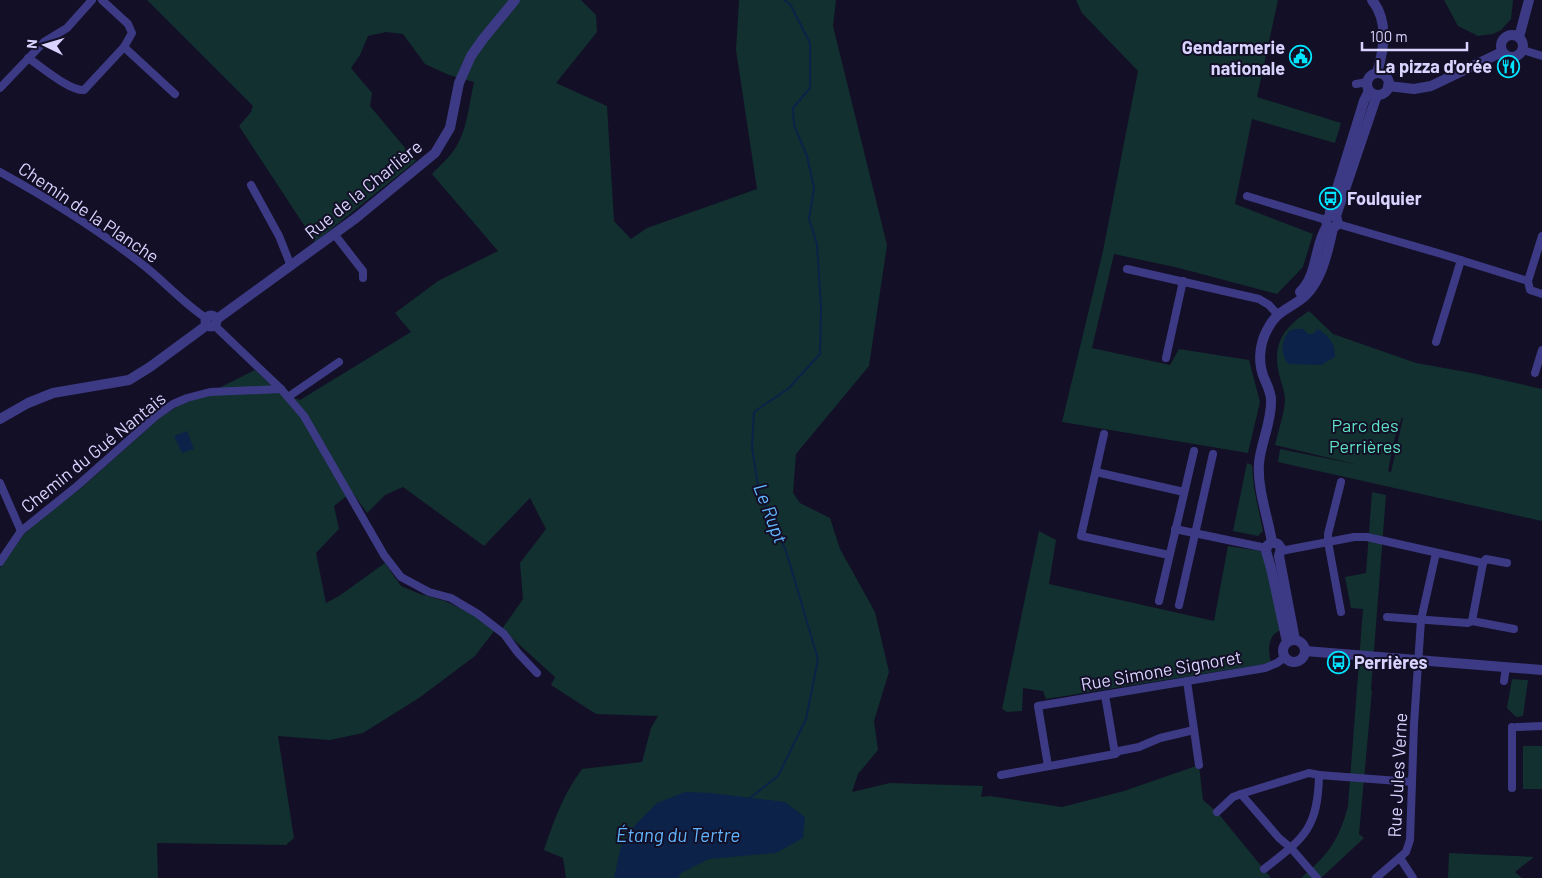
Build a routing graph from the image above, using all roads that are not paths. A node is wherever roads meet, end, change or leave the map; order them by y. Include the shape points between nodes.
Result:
1 (92, 0) edge
2 (102, 0) edge
3 (515, 0) edge
4 (1372, 0) edge
5 (1522, 0) edge
6 (1529, 0) edge
7 (1516, 36) junction
8 (124, 47) junction
9 (1523, 50) junction
10 (1502, 52) junction
11 (1542, 56) edge
12 (28, 58) junction
13 (1377, 73) junction
14 (1388, 86) junction
15 (0, 88) edge
16 (1367, 88) junction
17 (175, 94) dead end
18 (0, 172) edge
19 (251, 185) dead end
20 (1247, 196) dead end
21 (1332, 222) junction
22 (335, 235) junction
23 (1542, 238) edge
24 (1461, 260) junction
25 (291, 266) junction
26 (1127, 269) dead end
27 (363, 278) dead end
28 (1184, 281) junction
29 (1528, 281) junction
30 (1542, 294) edge
31 (1278, 314) junction
32 (211, 322) junction
33 (1436, 342) dead end
34 (1542, 350) edge
35 (1166, 358) dead end
36 (339, 362) dead end
37 (1535, 374) dead end
38 (281, 389) junction
39 (288, 397) junction
40 (0, 419) edge
41 (1104, 434) dead end
42 (1194, 451) dead end
43 (1213, 454) dead end
44 (1096, 472) junction
45 (1341, 482) dead end
46 (0, 483) edge
47 (1184, 492) junction
48 (1175, 529) junction
49 (21, 531) junction
50 (1194, 533) junction
51 (1328, 542) junction
52 (1273, 551) junction
53 (1436, 553) junction
54 (1169, 555) junction
55 (0, 562) edge
56 (1483, 563) junction
57 (1507, 563) dead end
58 (1159, 602) dead end
59 (1179, 605) dead end
60 (1341, 612) dead end
61 (1387, 617) dead end
62 (1421, 620) junction
63 (1472, 621) junction
64 (1514, 629) dead end
65 (1291, 641) junction
66 (1304, 651) junction
67 (1284, 657) junction
68 (1418, 660) junction
69 (1506, 667) junction
70 (1542, 670) edge
71 (537, 672) dead end
72 (1187, 681) junction
73 (1504, 681) dead end
74 (1105, 695) junction
75 (1542, 726) edge
76 (1194, 730) junction
77 (1115, 754) junction
78 (1199, 765) dead end
79 (1048, 766) junction
80 (1001, 775) dead end
81 (1319, 775) junction
82 (1412, 782) junction
83 (1512, 788) dead end
84 (1242, 794) junction
85 (1217, 812) dead end
86 (1291, 848) junction
87 (1400, 858) junction
88 (1264, 869) dead end
89 (1317, 878) edge
90 (1376, 878) edge
91 (1413, 878) edge

1 - 12 street via 67,28 44,42
2 - 8 street via 131,28 132,33
3 - 22 street, Rue de la Charlière via 467,63 459,83 450,128 440,146 422,165
4 - 13 street via 1380,13 1384,37
5 - 7 street
6 - 7 street
7 - 9 street via 1523,43
7 - 10 street via 1502,40
8 - 12 street via 84,90 70,86
8 - 17 street
9 - 10 street via 1515,58
9 - 11 street
10 - 14 street via 1426,88
12 - 15 street
13 - 14 street via 1386,76
13 - 16 street via 1369,77
14 - 16 street via 1382,94
16 - 21 street via 1330,211
18 - 32 street, Chemin de la Planche via 120,247
19 - 25 street via 279,236
20 - 21 street
21 - 24 street
21 - 31 street via 1317,279 1301,300
22 - 25 street, Rue de la Charlière
22 - 27 street via 364,271
23 - 29 street
24 - 29 street
24 - 33 street
25 - 32 street, Rue de la Charlière
26 - 28 street
28 - 31 street via 1259,299
28 - 35 street
29 - 30 street via 1530,290
31 - 52 street via 1264,335 1260,351 1271,402 1259,478
32 - 38 street, Chemin de la Planche
32 - 40 street, Rue de la Charlière via 134,377 53,393 28,402
34 - 37 street
36 - 39 street
38 - 39 street, Chemin de la Planche
38 - 49 street, Chemin du Gué Nantais via 210,392 173,404
39 - 71 street, Chemin de la Planche via 304,416 384,555 401,577 429,592 451,598 478,614 504,634
41 - 44 street
42 - 47 street
43 - 50 street
44 - 47 street
44 - 54 street via 1081,536
45 - 51 street
46 - 49 street
47 - 48 street
48 - 50 street
48 - 54 street
49 - 55 street, Chemin du Gué Nantais
50 - 52 street
50 - 59 street
51 - 52 street
51 - 53 street via 1367,537
51 - 60 street
52 - 65 street
53 - 56 street
53 - 62 street, Rue Jules Verne
54 - 58 street
56 - 57 street via 1486,560
56 - 63 street
61 - 62 street
62 - 63 street
62 - 68 street, Rue Jules Verne
63 - 64 street
65 - 66 street via 1302,644
65 - 67 street via 1283,649
66 - 67 street via 1302,658 1294,662
66 - 68 street
67 - 72 street, Rue Simone Signoret via 1265,668
68 - 69 street
68 - 82 street, Rue Jules Verne
69 - 70 street
69 - 73 street
72 - 74 street, Rue Simone Signoret
72 - 76 street
74 - 77 street
74 - 79 street, Rue Simone Signoret via 1038,706
75 - 83 street via 1515,727
76 - 77 street via 1174,733
76 - 78 street
77 - 79 street
79 - 80 street
81 - 82 street
81 - 84 street via 1309,773
81 - 86 street via 1318,800 1312,820
82 - 87 street, Rue Jules Verne via 1410,840
84 - 85 street
84 - 86 street
86 - 88 street
86 - 89 street
87 - 90 street, Rue Jules Verne
87 - 91 street

